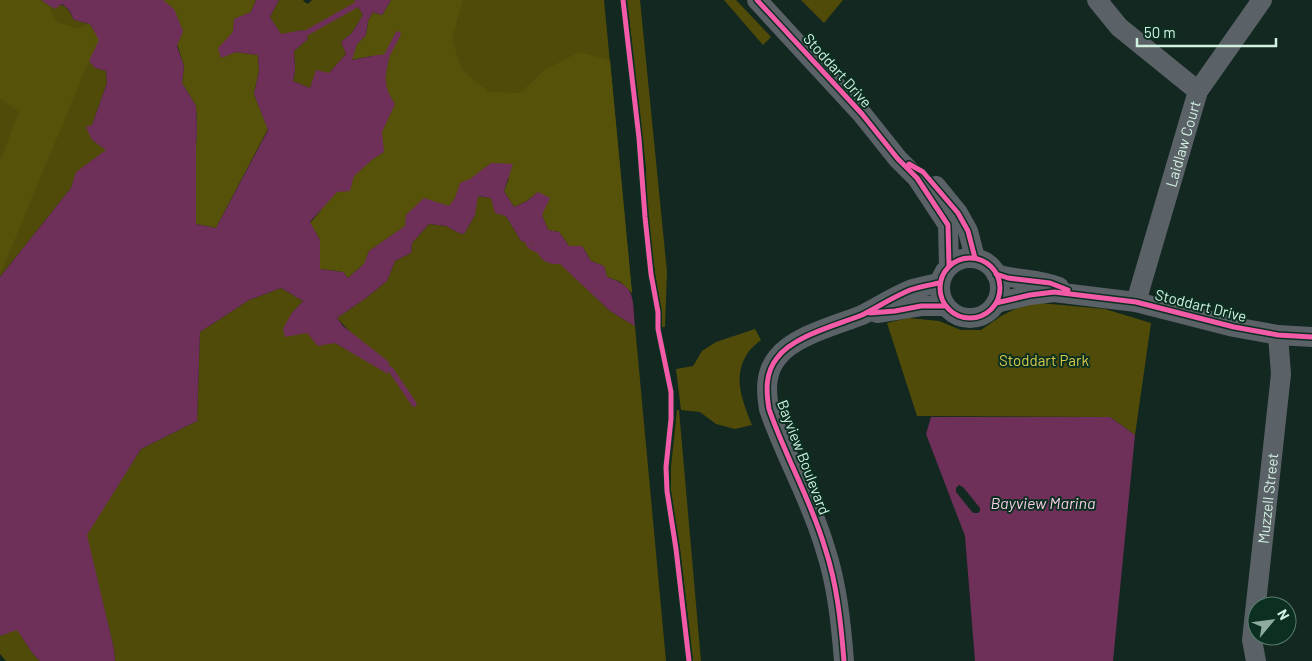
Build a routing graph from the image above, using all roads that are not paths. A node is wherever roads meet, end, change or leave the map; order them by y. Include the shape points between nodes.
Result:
1 (757, 0) edge
2 (1097, 0) edge
3 (1262, 0) edge
4 (1198, 91) junction
5 (898, 158) junction
6 (975, 258) junction
7 (949, 266) junction
8 (996, 274) junction
9 (940, 283) junction
10 (1084, 296) junction
11 (1136, 302) junction
12 (996, 303) junction
13 (944, 306) junction
14 (862, 314) junction
15 (1278, 335) junction
16 (1312, 337) edge
17 (844, 661) edge
18 (1256, 661) edge

1 - 5 street, Stoddart Drive
2 - 4 street via 1119,27
3 - 4 street, Laidlaw Court
4 - 11 street, Laidlaw Court
5 - 6 street, Stoddart Drive via 923,172 958,212 968,231
5 - 7 street, Stoddart Drive via 948,225
6 - 7 street via 957,260
6 - 8 street
7 - 9 street
8 - 10 street, Stoddart Drive via 1050,283
8 - 12 street via 1000,284
9 - 13 street
9 - 14 street, Bayview Boulevard via 910,290
10 - 11 street, Stoddart Drive
10 - 12 street, Stoddart Drive via 1054,292
11 - 15 street, Stoddart Drive
12 - 13 street via 977,318 965,319
13 - 14 street, Bayview Boulevard
14 - 17 street, Bayview Boulevard via 808,336 783,351 773,363 767,386 773,420 825,548 839,608
15 - 16 street, Stoddart Drive
15 - 18 street, Muzzell Street via 1281,374 1252,640

